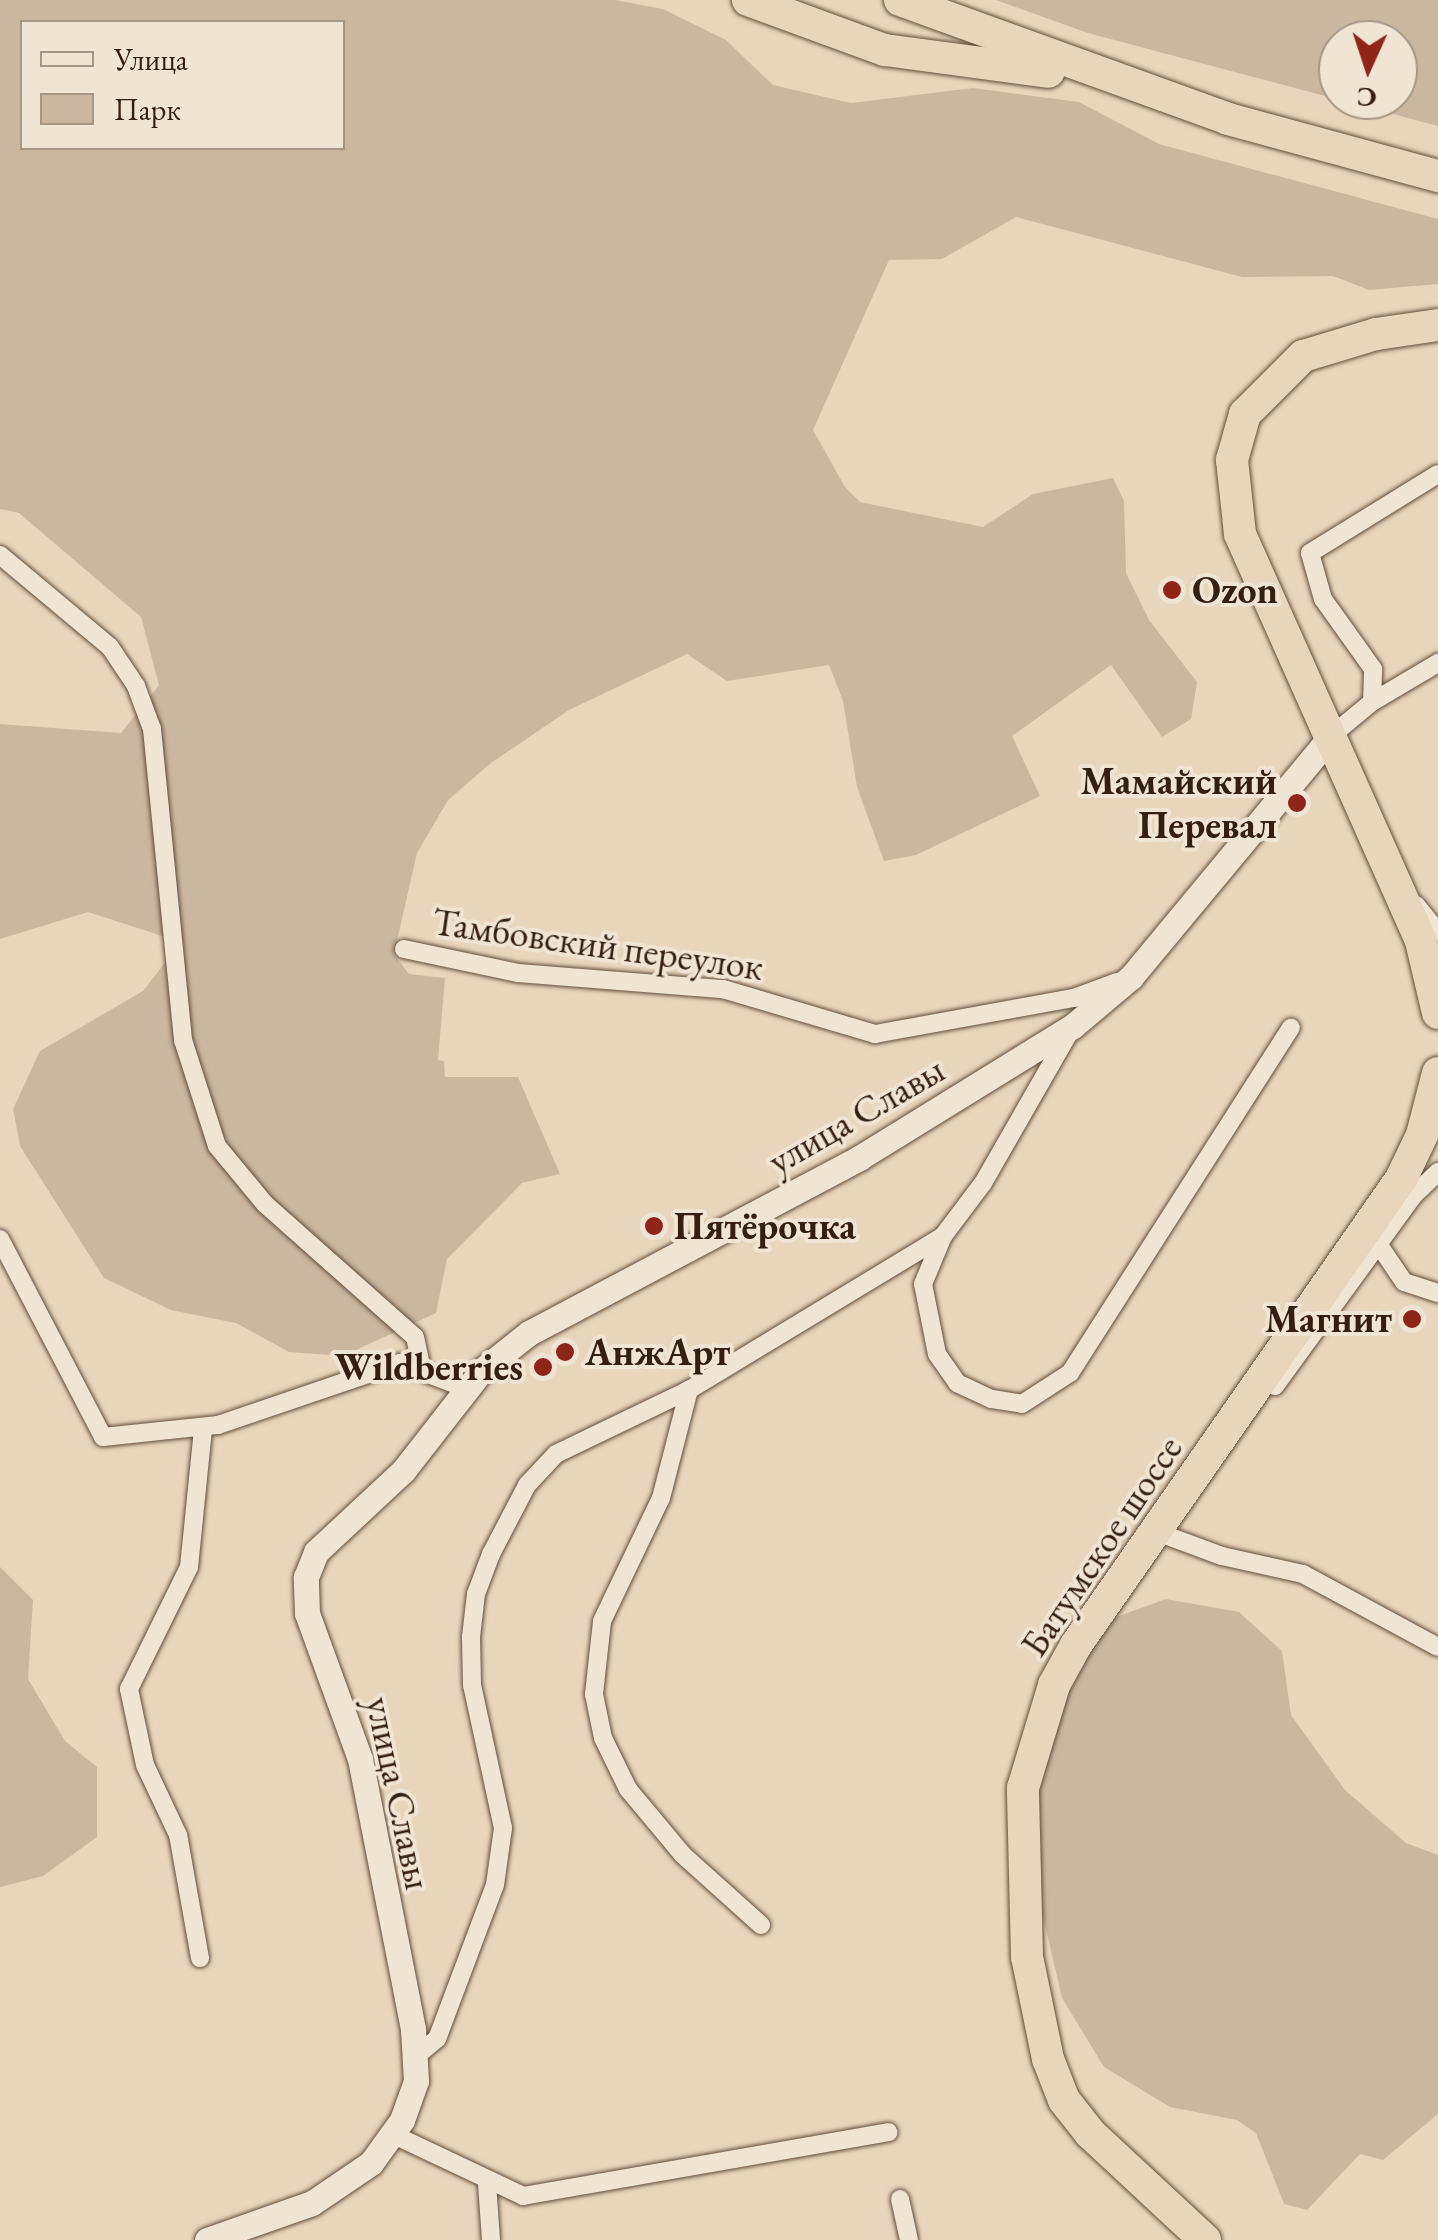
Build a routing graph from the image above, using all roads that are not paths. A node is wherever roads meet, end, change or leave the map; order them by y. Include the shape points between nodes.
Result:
1 (748, 0) edge
2 (900, 0) edge
3 (934, 12) junction
4 (912, 56) junction
5 (1190, 106) junction
6 (1438, 176) edge
7 (1438, 325) edge
8 (1438, 474) edge
9 (0, 556) edge
10 (1438, 663) edge
11 (1372, 702) junction
12 (1331, 736) junction
13 (1394, 880) junction
14 (1438, 932) edge
15 (404, 949) dead end
16 (1132, 977) junction
17 (1438, 1014) edge
18 (1073, 1026) junction
19 (1291, 1028) dead end
20 (1438, 1073) edge
21 (1438, 1172) edge
22 (943, 1236) junction
23 (0, 1239) edge
24 (1381, 1248) junction
25 (1438, 1293) edge
26 (422, 1366) junction
27 (1260, 1387) junction
28 (465, 1388) junction
29 (689, 1390) junction
30 (203, 1429) junction
31 (1157, 1532) junction
32 (1438, 1647) edge
33 (761, 1925) dead end
34 (200, 1958) dead end
35 (414, 2058) junction
36 (888, 2132) dead end
37 (392, 2134) junction
38 (487, 2183) junction
39 (900, 2199) dead end
40 (207, 2240) edge
41 (492, 2240) edge
42 (909, 2240) edge
43 (1205, 2240) edge

1 - 4 highway
2 - 3 highway
3 - 4 highway via 936,40
3 - 5 highway
4 - 5 highway via 1011,63
5 - 6 highway
7 - 12 highway via 1376,334 1303,356 1257,396 1236,436 1232,499 1240,534
8 - 11 street via 1310,552 1323,598 1374,669
9 - 26 street via 110,647 136,686 152,729 183,1040 218,1146 265,1204 415,1337
10 - 11 street
11 - 12 street
12 - 13 highway
12 - 16 street, улица Славы
13 - 14 street
13 - 17 highway via 1421,941
15 - 16 street, Тамбовский переулок via 518,973 723,989 875,1034 1074,998
16 - 18 street, улица Славы
18 - 22 street via 983,1183
18 - 28 street, улица Славы via 859,1158 529,1333
19 - 22 street via 1070,1373 1048,1392 1022,1404 992,1399 957,1382 937,1354 923,1284
20 - 27 highway, Батумское шоссе via 1422,1136 1401,1179
21 - 24 street
22 - 29 street
23 - 30 street via 103,1438
24 - 25 street via 1404,1282
24 - 27 street via 1276,1385
26 - 28 street
26 - 30 street via 400,1362 374,1369
27 - 31 highway, Батумское шоссе
28 - 35 street, улица Славы via 403,1471 316,1552 305,1588 307,1613 360,1759
29 - 33 street via 660,1498 602,1621 594,1694 603,1738 628,1789 684,1855
29 - 35 street via 556,1454 527,1484 491,1554 476,1594 471,1637 472,1685 503,1828 495,1884 436,2039
30 - 34 street via 189,1567 129,1689 144,1765 178,1835
31 - 32 street via 1222,1556 1303,1574
31 - 43 highway, Батумское шоссе via 1076,1646 1038,1731 1023,1788 1026,1940 1048,2059 1064,2100 1090,2133
35 - 37 street, улица Славы via 416,2081
36 - 38 street via 563,2194 523,2196
37 - 38 street
37 - 40 street, улица Славы via 371,2162 312,2203
38 - 41 street
39 - 42 street

